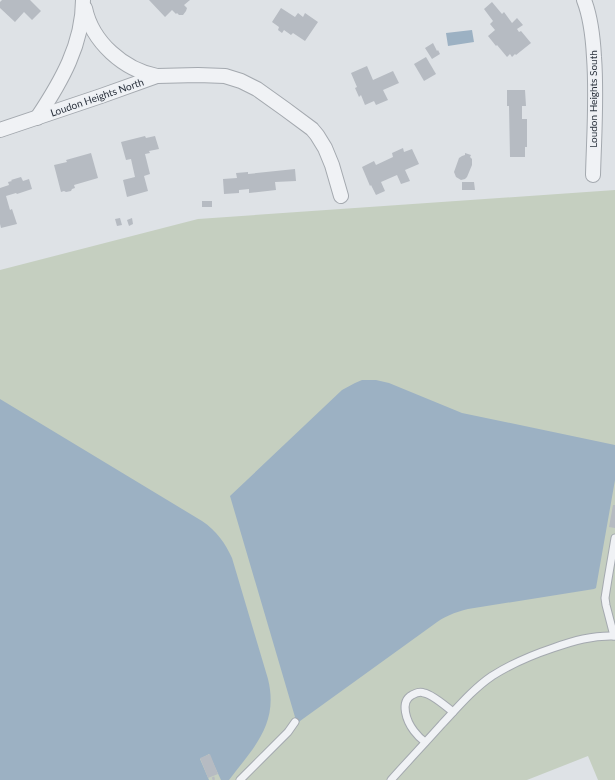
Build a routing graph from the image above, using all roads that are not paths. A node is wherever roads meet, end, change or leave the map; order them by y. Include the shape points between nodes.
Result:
1 (83, 0) edge
2 (584, 0) edge
3 (157, 76) junction
4 (37, 118) junction
5 (0, 130) edge
6 (593, 175) dead end
7 (341, 196) dead end
8 (615, 538) edge
9 (614, 636) edge
10 (453, 712) junction
11 (295, 722) dead end
12 (425, 742) junction
13 (240, 780) edge
14 (391, 780) edge

1 - 3 street, Loudon Heights North via 91,27 108,50 129,66
1 - 4 street, Loudon Heights North via 81,24 65,73
2 - 6 street, Loudon Heights South via 592,30 596,77
3 - 4 street, Loudon Heights North
3 - 7 street, Loudon Heights North via 219,76 241,81 257,89 317,135 332,164
4 - 5 street, Loudon Heights North
8 - 9 lane via 605,598
9 - 10 lane via 587,638 535,654 500,671 467,697
10 - 12 lane
10 - 12 lane via 425,693 417,693 408,698 405,709 408,720 413,731
11 - 13 lane
12 - 14 lane

